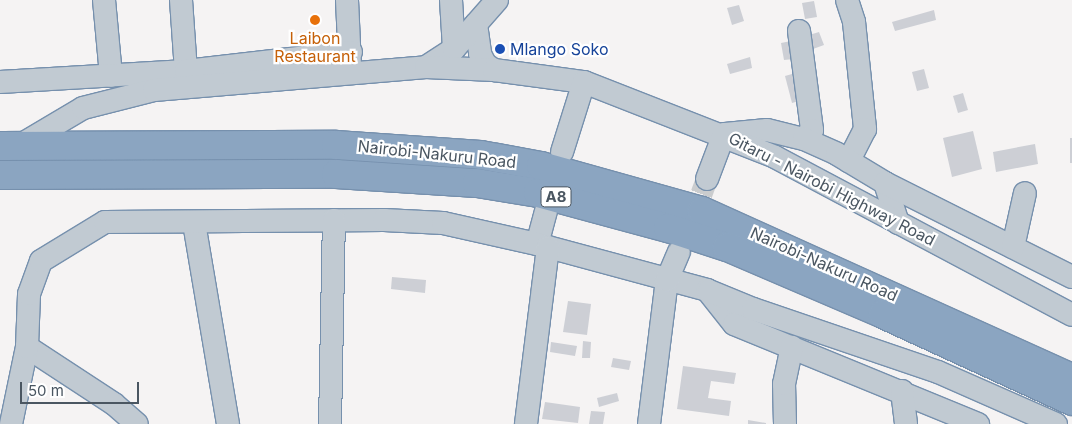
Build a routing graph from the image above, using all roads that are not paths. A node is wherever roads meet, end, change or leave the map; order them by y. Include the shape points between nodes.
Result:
1 (104, 0) edge
2 (181, 0) edge
3 (347, 0) edge
4 (451, 0) edge
5 (497, 0) edge
6 (847, 0) edge
7 (476, 24) junction
8 (799, 31) dead end
9 (456, 59) junction
10 (350, 63) junction
11 (494, 70) junction
12 (186, 71) junction
13 (111, 76) junction
14 (0, 82) edge
15 (584, 82) junction
16 (724, 134) junction
17 (804, 139) junction
18 (9, 146) edge
19 (562, 152) dead end
20 (849, 161) junction
21 (0, 175) edge
22 (708, 179) tunnel mouth
23 (885, 183) junction
24 (1025, 193) dead end
25 (546, 211) dead end
26 (334, 220) junction
27 (898, 222) junction
28 (194, 223) junction
29 (542, 246) junction
30 (1013, 246) junction
31 (679, 252) dead end
32 (1072, 277) edge
33 (667, 280) junction
34 (707, 290) junction
35 (1072, 315) edge
36 (27, 347) junction
37 (792, 347) junction
38 (1072, 378) edge
39 (902, 391) junction
40 (1072, 401) edge
41 (11, 424) edge
42 (137, 424) edge
43 (228, 424) edge
44 (330, 424) edge
45 (526, 424) edge
46 (649, 424) edge
47 (785, 424) edge
48 (906, 424) edge
49 (978, 424) edge
50 (1056, 424) edge

1 - 13 street
2 - 12 street
3 - 10 street
4 - 9 street
5 - 7 street
6 - 20 street via 854,22 865,129
7 - 9 street
7 - 11 street via 480,54 485,64
8 - 17 street via 812,130
9 - 10 street via 426,67
9 - 11 street, Gitaru - Nairobi Highway Road
10 - 12 street
10 - 18 street via 154,90 83,108
11 - 15 street, Gitaru - Nairobi Highway Road
12 - 13 street
13 - 14 street
15 - 16 street, Gitaru - Nairobi Highway Road
15 - 19 street
16 - 17 street via 767,130
16 - 22 street
16 - 27 street, Gitaru - Nairobi Highway Road
17 - 20 street
18 - 38 highway, Nairobi-Nakuru Road / A8 via 336,145 481,155 541,166 702,211
20 - 23 street
21 - 40 highway, Nairobi-Nakuru Road / A8 via 336,174 477,183 538,193 727,247
23 - 27 street
23 - 30 street
24 - 30 street
25 - 29 street
26 - 28 street
26 - 29 street via 443,223
26 - 44 street
27 - 35 street, Gitaru - Nairobi Highway Road
28 - 36 street via 105,222 40,261 29,294
28 - 43 street
29 - 33 street
29 - 45 street
30 - 32 street
31 - 33 street
33 - 34 street
33 - 46 street
34 - 37 street via 734,324
34 - 50 street via 938,372
36 - 41 street
36 - 42 street via 114,404
37 - 39 street
37 - 47 street via 784,384
39 - 48 street
39 - 49 street

